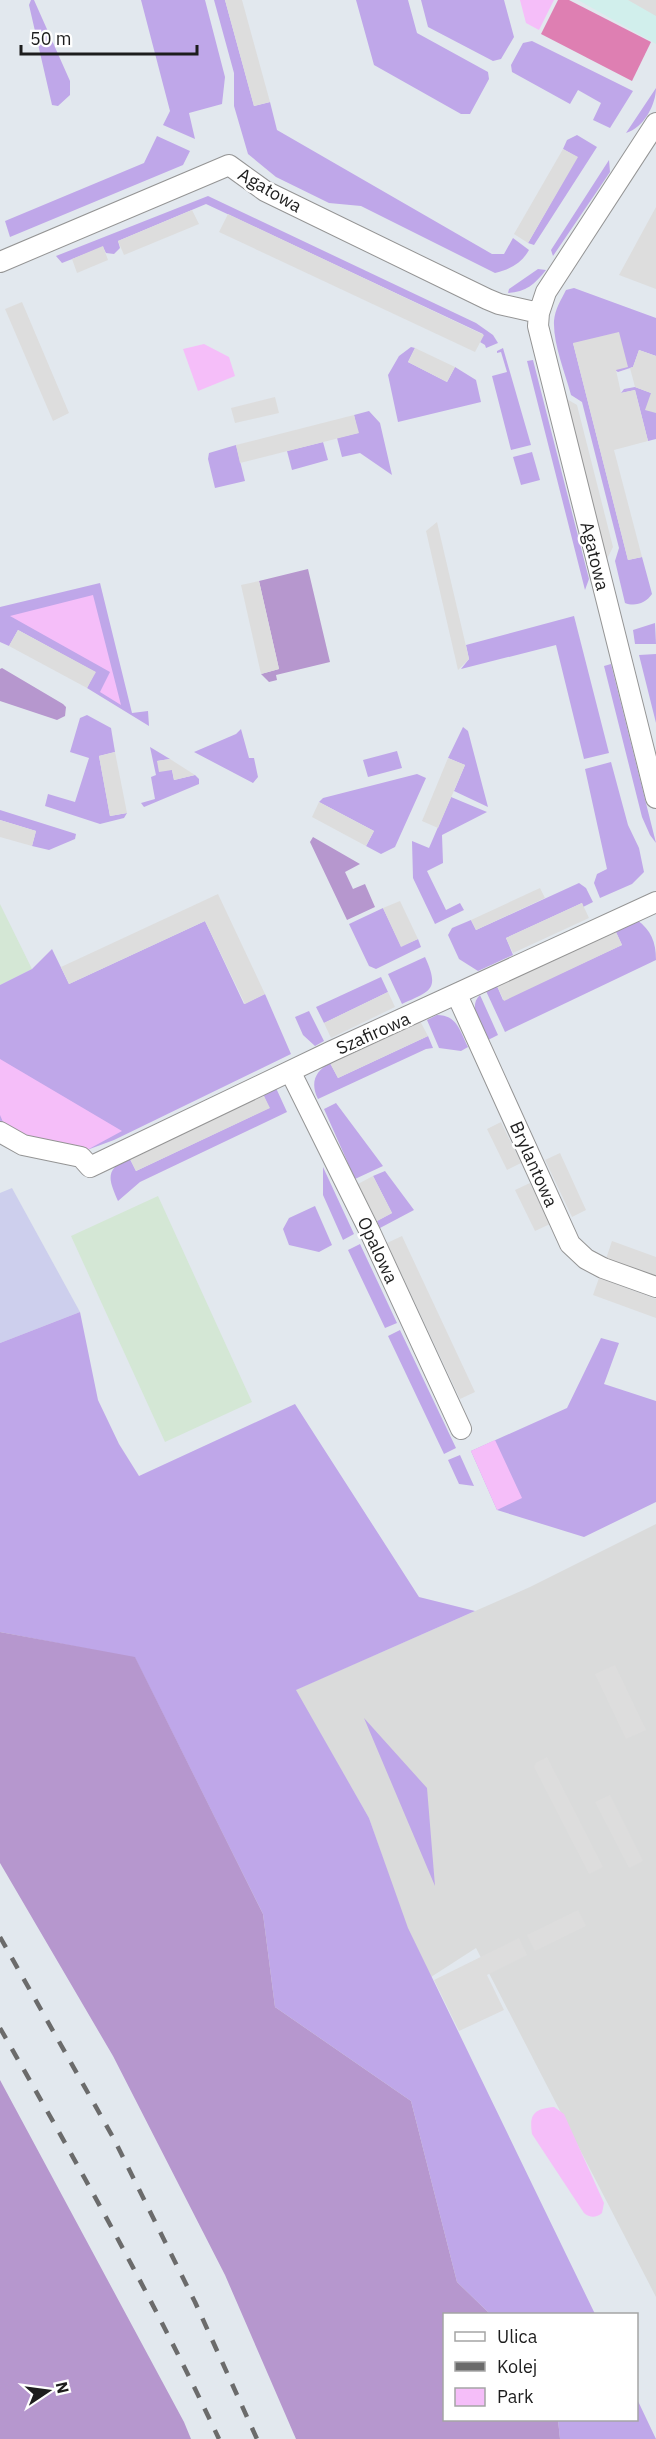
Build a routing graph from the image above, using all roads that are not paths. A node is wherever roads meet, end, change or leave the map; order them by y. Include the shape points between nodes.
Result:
1 (656, 123) edge
2 (0, 262) edge
3 (539, 313) junction
4 (656, 798) edge
5 (656, 902) edge
6 (456, 995) junction
7 (291, 1072) junction
8 (0, 1132) edge
9 (656, 1287) edge
10 (461, 1429) dead end

1 - 3 street, Agatowa via 552,281
2 - 3 street, Agatowa via 229,165 264,191 487,299
3 - 4 street, Agatowa via 543,350
5 - 6 street, Szafirowa
6 - 7 street, Szafirowa
6 - 9 street, Brylantowa via 570,1244 603,1268
7 - 8 street, Szafirowa via 90,1167 81,1156 23,1144
7 - 10 street, Opalowa

